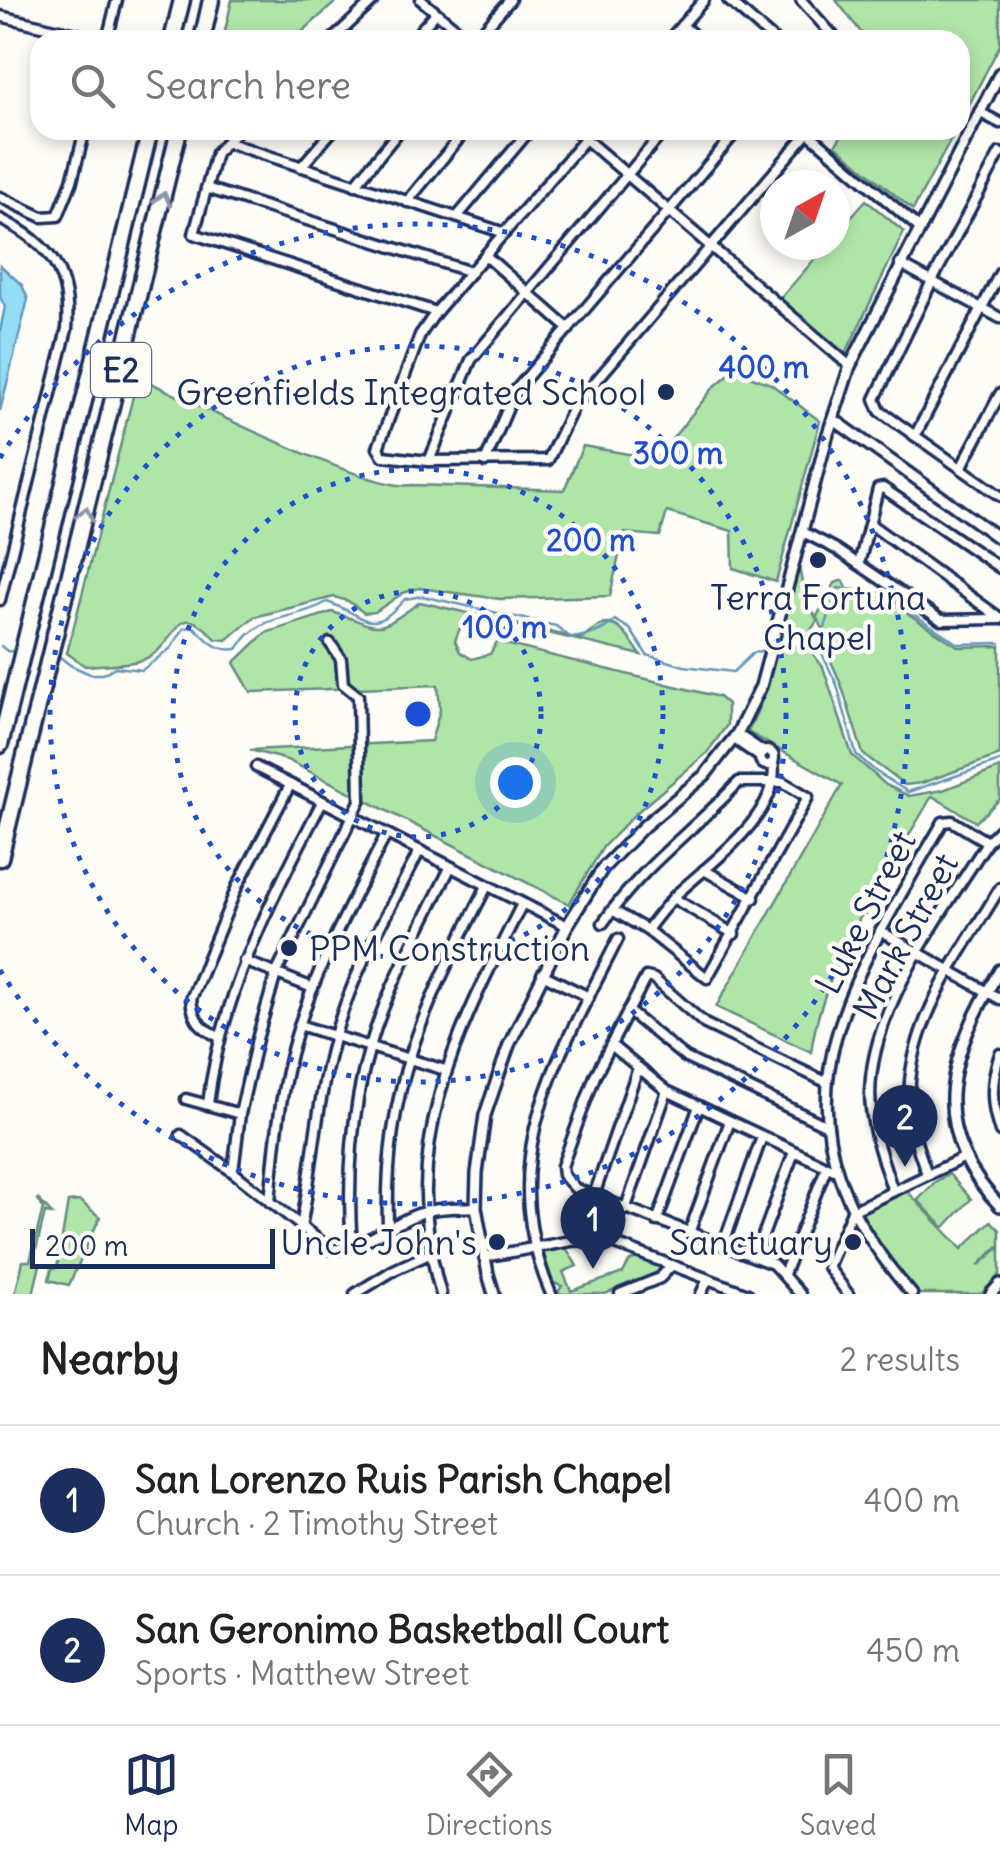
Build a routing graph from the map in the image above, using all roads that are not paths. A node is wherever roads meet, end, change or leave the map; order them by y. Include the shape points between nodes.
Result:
1 (118, 0) edge
2 (182, 0) edge
3 (212, 0) edge
4 (374, 0) edge
5 (421, 0) edge
6 (704, 0) edge
7 (728, 0) edge
8 (801, 0) edge
9 (504, 2) edge
10 (436, 13) junction
11 (0, 16) edge
12 (682, 26) junction
13 (61, 30) edge
14 (108, 30) edge
15 (174, 30) edge
16 (204, 30) edge
17 (342, 30) edge
18 (421, 30) edge
19 (459, 30) edge
20 (480, 30) edge
21 (678, 30) edge
22 (687, 30) edge
23 (762, 30) edge
24 (827, 30) edge
25 (1000, 74) edge
26 (980, 112) junction
27 (1000, 123) edge
28 (970, 131) edge
29 (82, 140) edge
30 (148, 140) edge
31 (178, 140) edge
32 (325, 140) edge
33 (392, 140) edge
34 (458, 140) edge
35 (522, 140) edge
36 (585, 140) edge
37 (587, 140) edge
38 (656, 140) edge
39 (729, 140) edge
40 (800, 140) edge
41 (818, 140) edge
42 (965, 140) edge
43 (226, 142) joint
44 (1000, 153) edge
45 (301, 166) junction
46 (627, 174) junction
47 (355, 185) junction
48 (206, 188) junction
49 (0, 198) edge
50 (407, 202) junction
51 (669, 211) junction
52 (458, 217) junction
53 (0, 219) edge
54 (919, 228) junction
55 (505, 232) junction
56 (710, 247) junction
57 (486, 256) junction
58 (900, 264) junction
59 (471, 272) junction
60 (1000, 274) edge
61 (932, 281) junction
62 (528, 293) junction
63 (982, 308) junction
64 (436, 312) junction
65 (1000, 318) edge
66 (569, 329) junction
67 (850, 366) junction
68 (1000, 394) edge
69 (833, 419) junction
70 (915, 436) junction
71 (429, 460) junction
72 (485, 462) junction
73 (961, 468) junction
74 (1000, 496) edge
75 (870, 524) junction
76 (804, 532) junction
77 (1000, 539) edge
78 (860, 564) junction
79 (1000, 568) edge
80 (0, 600) edge
81 (1000, 618) edge
82 (330, 643) dead end
83 (736, 737) junction
84 (0, 745) edge
85 (256, 767) dead end
86 (290, 785) junction
87 (770, 785) junction
88 (322, 802) junction
89 (354, 819) junction
90 (1000, 830) edge
91 (386, 835) junction
92 (987, 842) junction
93 (418, 852) junction
94 (0, 858) edge
95 (450, 868) junction
96 (704, 870) junction
97 (487, 886) junction
98 (1000, 888) edge
99 (673, 898) junction
100 (754, 898) junction
101 (522, 904) junction
102 (612, 910) junction
103 (603, 923) dead end
104 (567, 926) junction
105 (646, 930) junction
106 (880, 931) junction
107 (734, 934) junction
108 (618, 939) dead end
109 (918, 953) junction
110 (244, 961) junction
111 (1000, 970) edge
112 (950, 971) junction
113 (276, 974) junction
114 (542, 974) junction
115 (313, 988) junction
116 (987, 992) junction
117 (589, 998) junction
118 (1000, 999) edge
119 (628, 1011) junction
120 (299, 1026) junction
121 (219, 1036) junction
122 (335, 1036) junction
123 (611, 1045) junction
124 (370, 1047) junction
125 (1000, 1054) edge
126 (408, 1058) junction
127 (638, 1068) junction
128 (445, 1070) junction
129 (826, 1082) junction
130 (668, 1090) junction
131 (186, 1099) dead end
132 (208, 1104) junction
133 (699, 1106) junction
134 (240, 1114) junction
135 (730, 1121) junction
136 (827, 1126) junction
137 (1000, 1132) edge
138 (181, 1136) dead end
139 (762, 1137) junction
140 (794, 1152) junction
141 (964, 1157) junction
142 (832, 1168) junction
143 (233, 1172) junction
144 (927, 1174) junction
145 (893, 1192) junction
146 (593, 1198) junction
147 (270, 1202) junction
148 (1000, 1206) edge
149 (476, 1207) junction
150 (625, 1210) junction
151 (427, 1211) junction
152 (852, 1211) junction
153 (657, 1221) junction
154 (388, 1226) junction
155 (301, 1227) junction
156 (689, 1233) junction
157 (723, 1245) junction
158 (534, 1246) junction
159 (352, 1247) junction
160 (431, 1253) junction
161 (484, 1256) junction
162 (754, 1258) junction
163 (672, 1266) junction
164 (784, 1274) junction
165 (708, 1279) junction
166 (1000, 1284) edge
167 (440, 1292) edge
168 (355, 1294) edge
169 (429, 1294) edge
170 (494, 1294) edge
171 (550, 1294) edge
172 (620, 1294) edge
173 (701, 1294) edge
174 (748, 1294) edge
175 (800, 1294) edge
176 (848, 1294) edge
177 (912, 1294) edge
178 (991, 1294) edge

1 - 14 street
2 - 15 highway
3 - 16 highway
4 - 17 street
5 - 10 street
6 - 12 street
7 - 23 street
8 - 24 street
9 - 20 street
10 - 18 street
10 - 19 street
11 - 13 street
12 - 21 street
12 - 22 street
25 - 26 street
26 - 27 street
26 - 28 street
29 - 49 street via 58,216 42,217
30 - 84 highway, E2
94 -> 31 highway, E2
32 - 45 street
33 - 47 street
34 - 50 street
35 - 52 street
36 - 55 street
37 - 46 street
38 - 46 street
39 - 51 street
40 - 56 street
41 - 54 street
42 - 54 street
43 - 45 street
43 - 48 street via 216,152
44 - 61 street
45 - 47 street
46 - 51 street
46 - 62 street
47 - 50 street
48 - 59 street
48 - 64 street via 194,234
50 - 52 street
51 - 56 street
51 - 66 street
52 - 55 street
53 - 80 street via 49,252 68,312
54 - 58 street
55 - 57 street
56 - 67 street
56 - 72 street via 573,408 548,460
57 - 59 street
57 - 62 street
58 - 61 street
58 - 67 street
59 - 64 street
60 - 63 street
61 - 63 street
61 - 70 street via 875,399 880,411
62 - 66 street
62 - 71 street via 471,360
63 - 65 street
63 - 70 street
64 - 71 street via 420,335 378,448 382,456
66 - 72 street via 515,391
67 - 69 street
68 - 73 street
69 - 76 street
69 - 77 street via 894,456
70 - 73 street
71 - 72 street
73 - 74 street
75 - 78 street
75 - 79 street via 878,489 888,489
75 - 81 street
76 - 78 street
76 - 83 street via 761,686
78 - 81 street via 942,620
82 - 89 street via 341,659 343,684 358,696 360,801
83 - 87 street via 765,759
83 - 104 street via 705,775 620,848
85 - 86 street
86 - 88 street
86 - 121 street via 236,887 191,999 201,1028
87 - 96 street via 744,836
87 - 100 street via 783,782 808,797
87 - 102 street via 740,782
88 - 89 street
88 - 110 street
89 - 91 street
89 - 113 street
90 - 92 street, Mark Street
91 - 93 street
91 - 115 street
92 - 106 street, Luke Street via 942,822
92 - 109 street, Mark Street
93 - 95 street
93 - 122 street
95 - 97 street
95 - 124 street
96 - 99 street
96 - 100 street
97 - 101 street
97 - 126 street
98 - 112 street
99 - 105 street
99 - 107 street
100 - 107 street
101 - 104 street
101 - 128 street
102 - 103 street
102 - 105 street
104 - 114 street
105 - 107 street via 707,978
106 - 109 street
106 - 129 street, Luke Street via 852,987
108 - 117 street
109 - 112 street
109 - 145 street, Mark Street via 890,1008 871,1083 878,1143
110 - 113 street
110 - 121 street
111 - 116 street
112 - 116 street
112 - 144 street via 924,1019 909,1091
113 - 115 street
113 - 134 street
114 - 117 street
114 - 149 street via 493,1083 479,1148
115 - 120 street
116 - 118 street
116 - 141 street via 952,1076
117 - 158 street via 550,1075 534,1128 528,1198
119 - 123 street
119 - 129 street via 650,977 705,1024
119 - 136 street via 686,1058
120 - 122 street
120 - 147 street
121 - 132 street
122 - 124 street
122 - 155 street
123 - 127 street
123 - 146 street via 562,1166 568,1183
124 - 126 street
124 - 159 street via 352,1140
125 - 137 street via 992,1080
126 - 128 street
126 - 154 street via 389,1150
127 - 130 street
127 - 146 street
128 - 151 street via 431,1125
129 - 136 street, Luke Street
130 - 133 street
130 - 150 street
131 - 132 street
132 - 134 street
133 - 135 street
133 - 153 street
134 - 143 street
135 - 139 street
135 - 156 street
136 - 142 street, Luke Street
138 - 143 street
139 - 140 street
139 - 157 street
140 - 142 street
140 - 162 street
141 - 144 street
141 - 148 street
142 - 152 street, Luke Street
142 - 164 street
143 - 147 street
144 - 145 street
145 - 152 street
146 - 150 street
147 - 155 street
149 - 151 street
149 - 161 street
150 - 153 street
151 - 154 street
151 - 160 street
152 - 176 street via 828,1268
152 - 177 street, Luke Street
153 - 156 street
154 - 159 street
155 - 159 street via 330,1250
156 - 157 street
157 - 162 street
158 - 161 street
158 - 163 street via 602,1239
158 - 171 street
160 - 167 street
160 - 168 street
161 - 170 street
162 - 164 street
163 - 165 street
163 - 172 street
164 - 175 street
165 - 173 street
165 - 174 street
166 - 178 street
167 - 169 street

